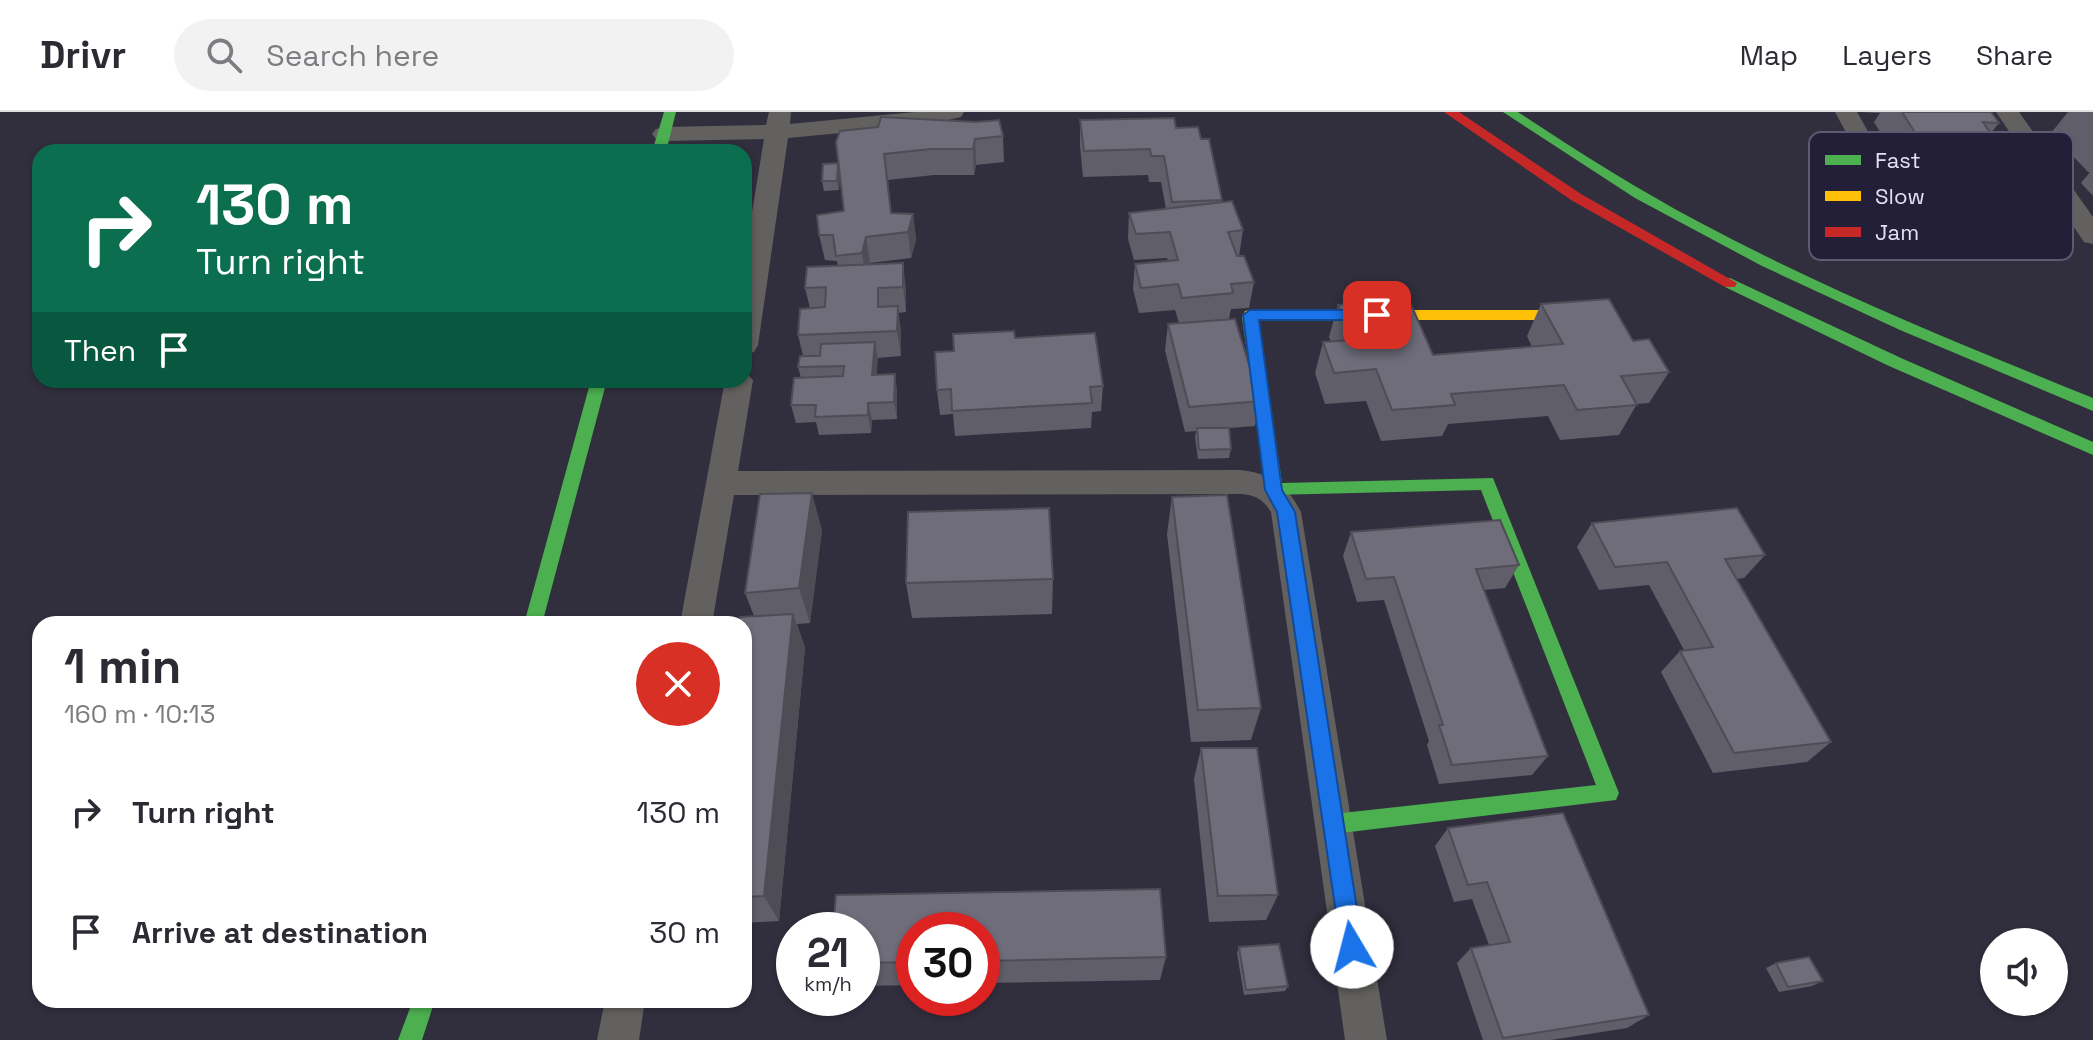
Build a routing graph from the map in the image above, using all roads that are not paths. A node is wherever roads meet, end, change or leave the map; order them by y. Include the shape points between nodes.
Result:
1 (953, 112) edge
2 (1450, 112) edge
3 (1509, 112) edge
4 (1846, 112) edge
5 (2007, 112) edge
6 (779, 122) edge
7 (1857, 132) edge
8 (2021, 132) edge
9 (664, 133) edge
10 (2073, 207) edge
11 (2093, 236) edge
12 (752, 294) edge
13 (1568, 315) edge
14 (597, 388) edge
15 (738, 388) edge
16 (2093, 405) edge
17 (2093, 449) edge
18 (723, 483) junction
19 (1274, 490) junction
20 (535, 616) edge
21 (698, 616) edge
22 (1333, 824) junction
23 (421, 1008) edge
24 (624, 1008) edge
25 (410, 1040) edge
26 (618, 1040) edge
27 (1366, 1040) edge

1 - 6 street via 925,118
2 - 17 main road via 1576,197 1751,294
3 - 16 main road via 1607,176 1738,247 1900,325
4 - 7 street
5 - 8 street
6 - 9 street
6 - 12 street
10 - 11 street
13 - 19 main road via 1250,315
14 - 20 main road
15 - 18 street
18 - 19 street via 1241,482
18 - 21 street
19 - 22 street via 1286,512
19 - 22 main road via 1487,483 1609,793
22 - 27 street
23 - 25 main road
24 - 26 street

